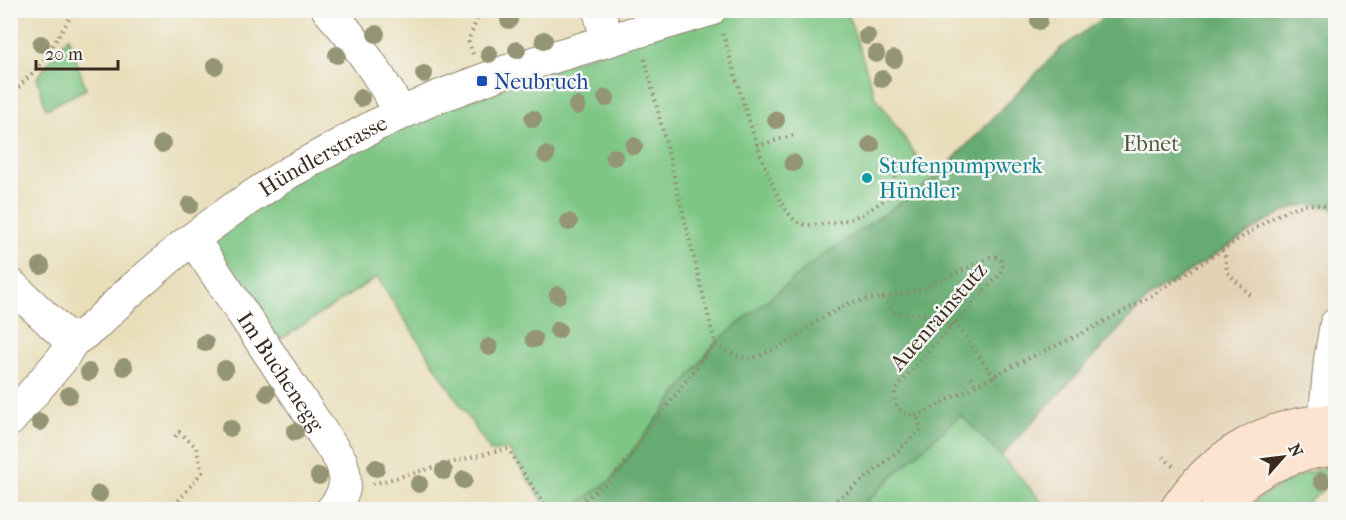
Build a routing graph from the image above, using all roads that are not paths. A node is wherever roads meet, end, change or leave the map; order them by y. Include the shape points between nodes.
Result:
1 (328, 10) edge
2 (598, 10) edge
3 (716, 21) edge
4 (607, 41) junction
5 (401, 114) junction
6 (193, 238) junction
7 (10, 284) edge
8 (1335, 324) edge
9 (72, 342) junction
10 (10, 420) edge
11 (1329, 435) edge
12 (338, 501) edge
13 (1176, 510) edge
14 (1216, 510) edge

1 - 5 street via 363,51
2 - 4 street
3 - 4 street, Hündlerstrasse
4 - 5 street, Hündlerstrasse via 490,78
5 - 6 street, Hündlerstrasse via 288,173
6 - 9 street, Hündlerstrasse
6 - 12 street, Im Buchenegg via 341,461 345,476
7 - 9 street
8 - 11 street
9 - 10 street, Hündlerstrasse
11 - 13 main road via 1284,428 1263,435 1223,458
11 - 14 main road via 1241,484

